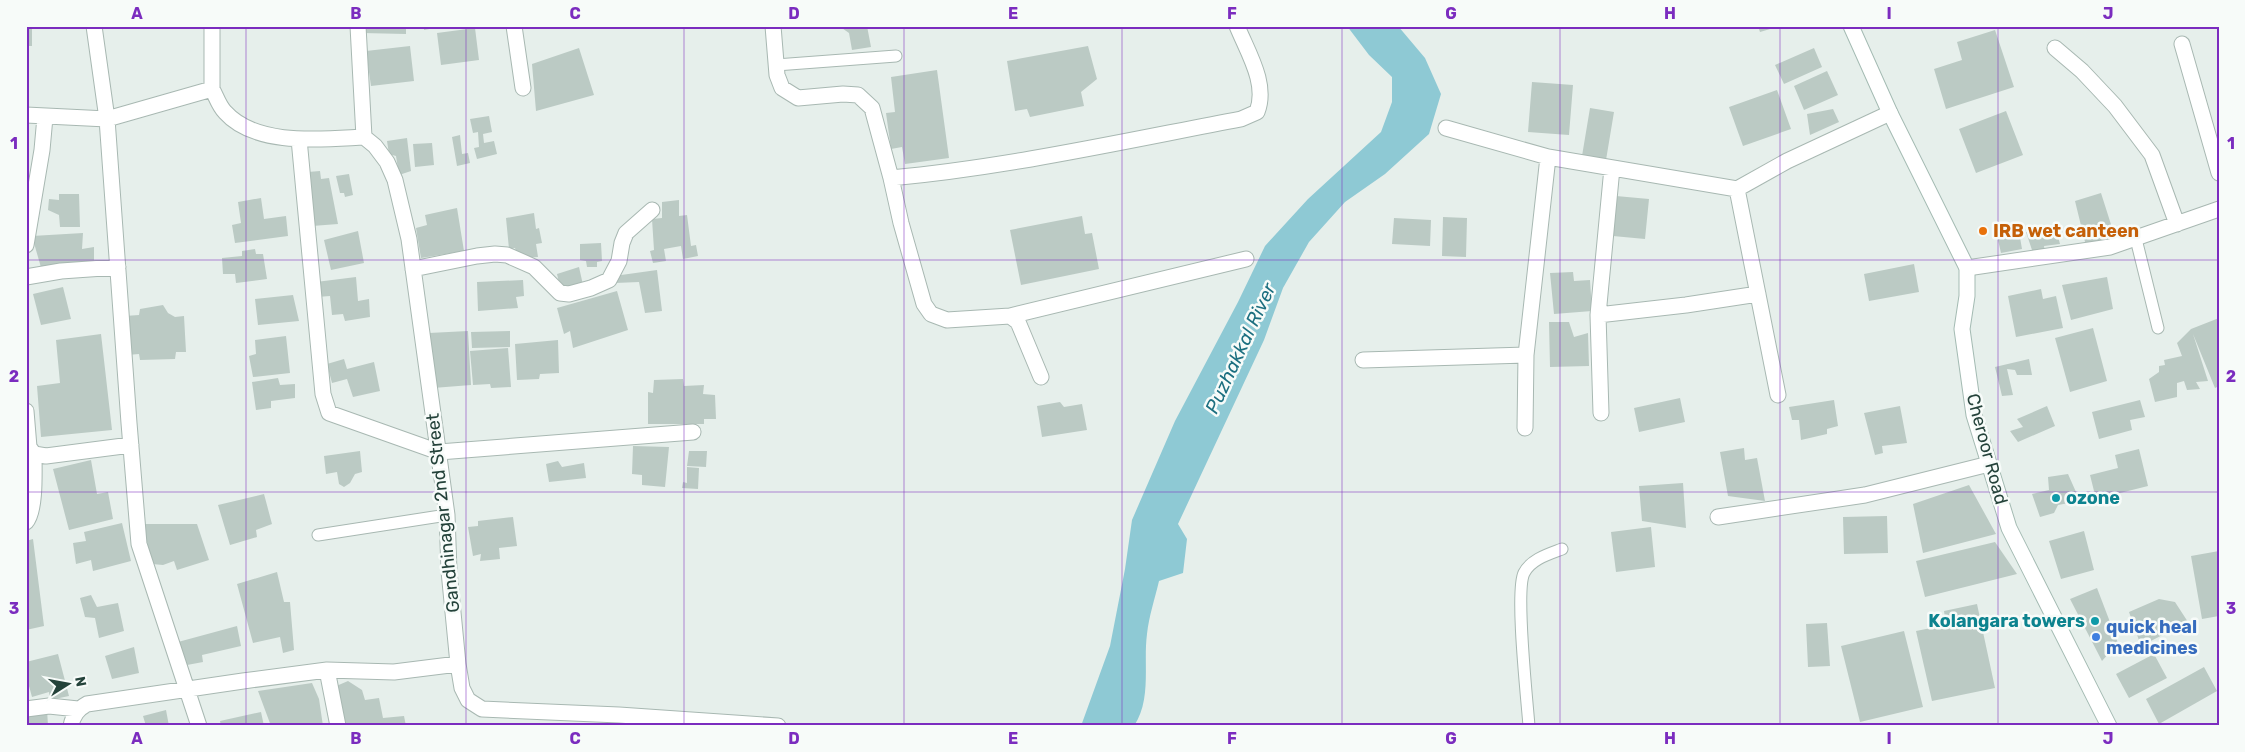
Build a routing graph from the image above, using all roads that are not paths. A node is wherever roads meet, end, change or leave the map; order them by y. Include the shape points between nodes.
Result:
1 (94, 26) edge
2 (212, 26) edge
3 (358, 26) edge
4 (514, 26) edge
5 (773, 26) edge
6 (1237, 26) edge
7 (1851, 26) edge
8 (2182, 44) dead end
9 (2055, 48) dead end
10 (896, 56) dead end
11 (776, 65) junction
12 (212, 88) junction
13 (523, 88) dead end
14 (1890, 113) junction
15 (26, 115) edge
16 (45, 117) junction
17 (107, 119) junction
18 (1446, 128) dead end
19 (364, 137) junction
20 (299, 140) junction
21 (1548, 157) junction
22 (1612, 168) junction
23 (2219, 173) edge
24 (891, 178) junction
25 (1738, 189) junction
26 (2219, 209) edge
27 (652, 210) dead end
28 (2177, 224) junction
29 (2136, 239) junction
30 (26, 245) edge
31 (1246, 259) dead end
32 (118, 267) junction
33 (1967, 268) junction
34 (413, 269) junction
35 (26, 277) edge
36 (1758, 294) junction
37 (1598, 315) junction
38 (1010, 316) junction
39 (2158, 328) dead end
40 (1526, 356) junction
41 (1362, 360) dead end
42 (1041, 377) dead end
43 (1778, 396) dead end
44 (26, 411) edge
45 (1601, 413) dead end
46 (1525, 428) dead end
47 (693, 432) dead end
48 (131, 445) junction
49 (439, 452) junction
50 (34, 454) junction
51 (1989, 464) junction
52 (447, 515) junction
53 (1718, 517) dead end
54 (26, 522) edge
55 (318, 535) dead end
56 (1562, 549) dead end
57 (458, 664) junction
58 (327, 670) junction
59 (188, 689) junction
60 (26, 709) edge
61 (78, 710) junction
62 (671, 722) edge
63 (71, 726) edge
64 (199, 726) edge
65 (338, 726) edge
66 (778, 726) edge
67 (1529, 726) edge
68 (2109, 726) edge

1 - 17 street
2 - 12 street
3 - 19 street
4 - 13 street
5 - 11 street
6 - 24 street via 1261,86 1262,100 1257,112 1241,119 1024,160 955,172
7 - 14 street, Cheroor Road
8 - 23 street
9 - 28 street via 2082,70 2115,106 2152,155
10 - 11 lane
11 - 24 street via 782,88 798,98 858,95 872,108
12 - 17 street
12 - 20 street via 225,112 242,125
14 - 25 street via 1787,160
14 - 33 street, Cheroor Road
15 - 16 street
16 - 17 street
16 - 30 street
17 - 32 street
18 - 21 street
19 - 20 street
19 - 34 street, Gandhinagar 2nd Street via 387,162 395,180
20 - 49 street via 323,394 328,413
21 - 22 street
21 - 40 street
22 - 25 street
22 - 37 street
24 - 38 street via 924,304 931,314 947,320
25 - 36 street
26 - 28 street
27 - 34 street via 626,234 620,261 609,280 569,294 560,293 534,267 506,255 477,256
28 - 29 street
29 - 33 street via 2110,247
29 - 39 lane
31 - 38 street
32 - 35 street
32 - 48 street
33 - 51 street, Cheroor Road via 1962,329 1974,415
34 - 49 street, Gandhinagar 2nd Street
36 - 37 street
36 - 43 street
37 - 45 street
38 - 42 street via 1018,322
40 - 41 street
40 - 46 street
44 - 50 street via 29,447
47 - 49 street
48 - 50 street via 46,456
48 - 59 street via 139,544
49 - 52 street, Gandhinagar 2nd Street
50 - 54 street via 32,505
51 - 53 street via 1866,495
51 - 68 street, Cheroor Road via 2010,528
52 - 55 lane
52 - 57 street, Gandhinagar 2nd Street
56 - 67 lane via 1537,559 1524,573 1521,602
57 - 58 street via 394,672
57 - 62 street, Gandhinagar 2nd Street via 462,688 468,700 482,709
58 - 59 street
58 - 65 street
59 - 61 street via 88,704
59 - 64 street
60 - 61 street via 49,706
61 - 63 street
62 - 66 street, Gandhinagar 2nd Street

